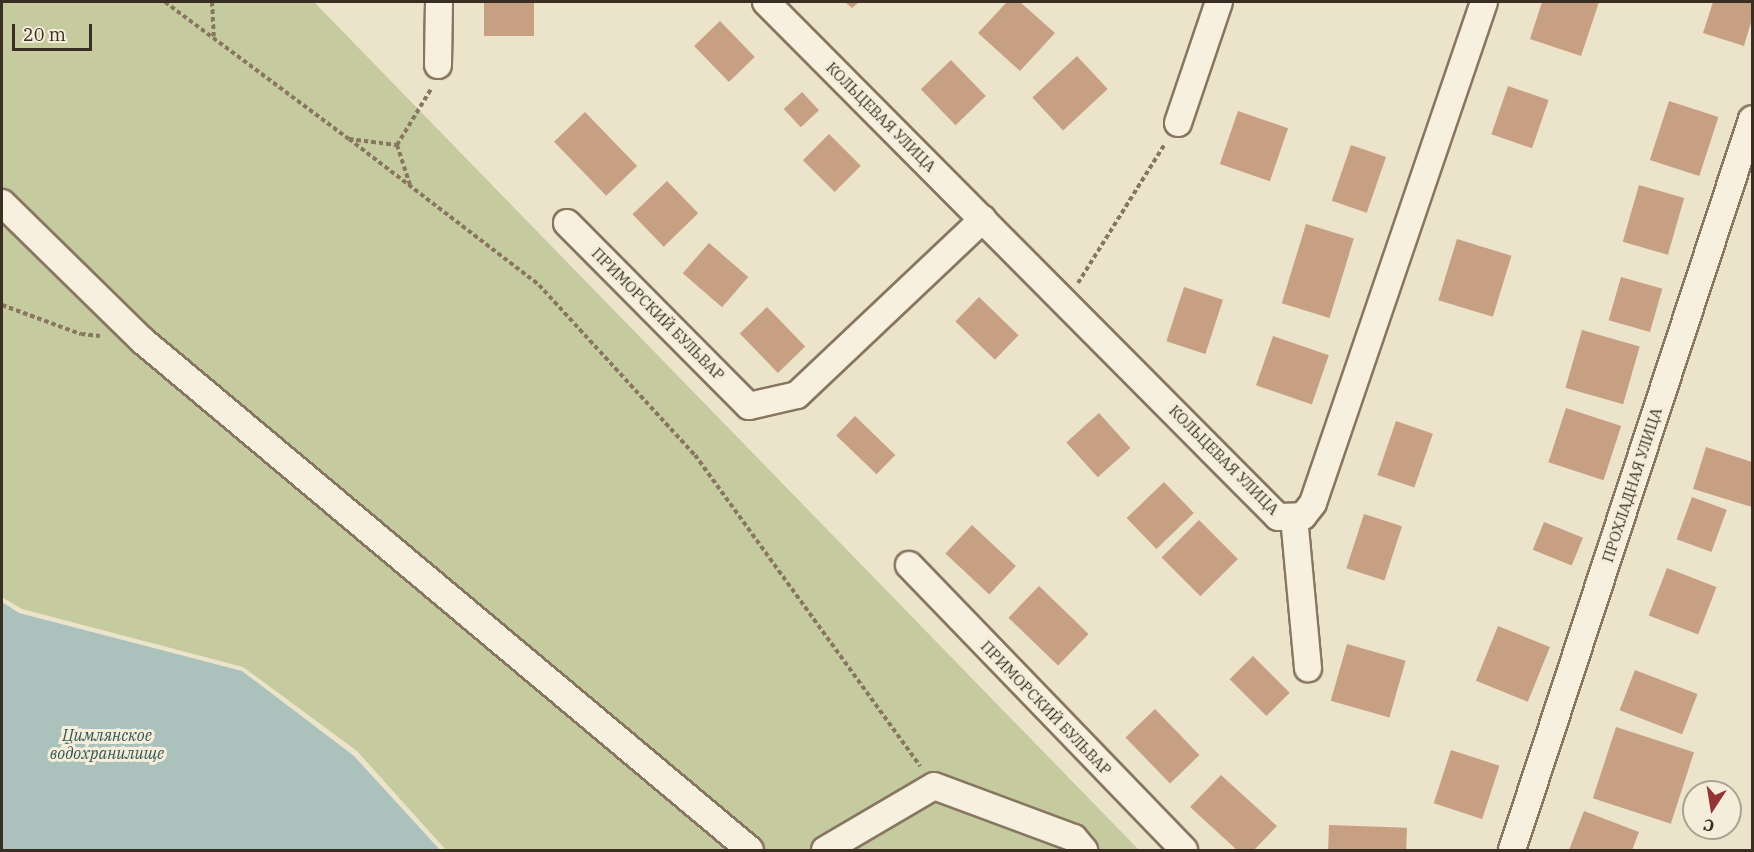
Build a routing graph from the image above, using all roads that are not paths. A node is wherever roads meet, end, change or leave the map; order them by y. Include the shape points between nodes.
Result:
1 (439, 2) edge
2 (766, 2) edge
3 (1219, 2) edge
4 (1484, 2) edge
5 (438, 65) road end
6 (1752, 119) edge
7 (1178, 123) road end
8 (2, 203) edge
9 (983, 219) junction
10 (567, 223) dead end
11 (1294, 517) junction
12 (909, 565) dead end
13 (1308, 668) dead end
14 (750, 850) edge
15 (825, 850) edge
16 (1084, 850) edge
17 (1184, 850) edge
18 (1512, 850) edge

1 - 5 street
2 - 9 street, КОЛЬЦЕВАЯ УЛИЦА
3 - 7 street
4 - 11 street, КОЛЬЦЕВАЯ УЛИЦА via 1313,503 1303,516
6 - 18 street, ПРОХЛАДНАЯ УЛИЦА
8 - 14 street via 143,341
9 - 10 street, ПРИМОРСКИЙ БУЛЬВАР via 797,395 749,406
9 - 11 street, КОЛЬЦЕВАЯ УЛИЦА via 1278,517
11 - 13 street
12 - 17 street, ПРИМОРСКИЙ БУЛЬВАР
15 - 16 street via 934,786 1074,838

